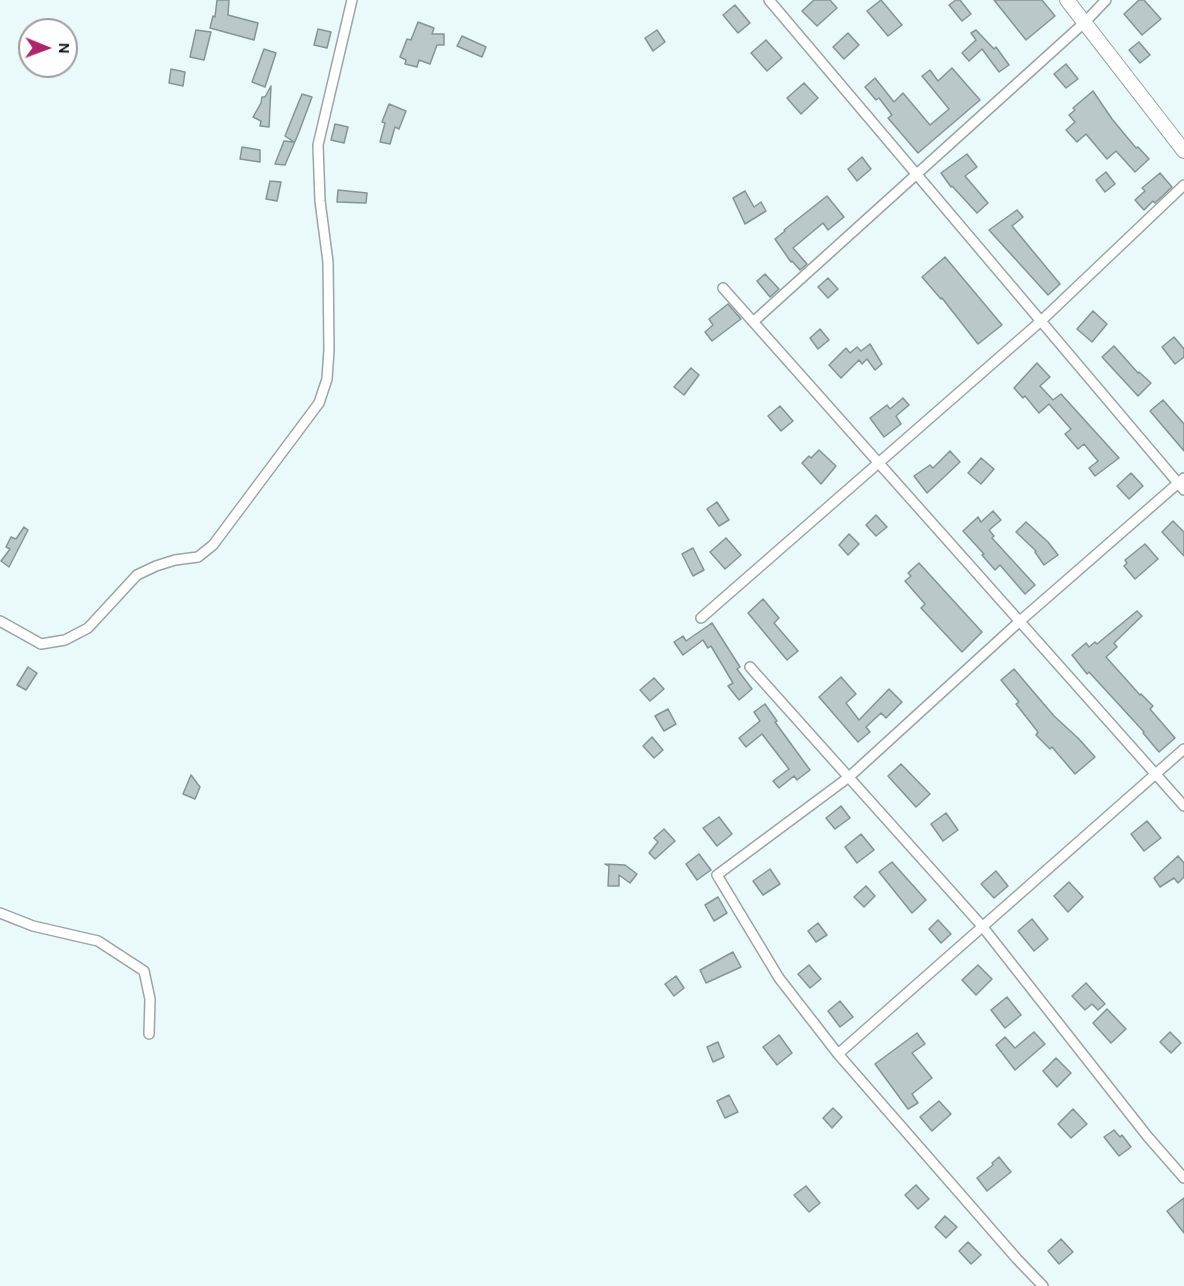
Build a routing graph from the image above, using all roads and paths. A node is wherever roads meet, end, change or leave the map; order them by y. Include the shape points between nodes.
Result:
1 (352, 0) edge
2 (769, 0) edge
3 (1067, 0) edge
4 (1106, 0) edge
5 (1085, 22) junction
6 (1184, 151) edge
7 (916, 174) junction
8 (1184, 185) edge
9 (723, 288) dead end
10 (1041, 321) junction
11 (753, 322) junction
12 (879, 464) junction
13 (1182, 484) edge
14 (701, 618) dead end
15 (0, 621) edge
16 (1020, 621) junction
17 (750, 667) dead end
18 (1184, 749) edge
19 (1156, 774) junction
20 (849, 777) junction
21 (1184, 806) edge
22 (0, 913) edge
23 (982, 926) junction
24 (149, 1034) dead end
25 (838, 1054) junction
26 (1184, 1178) edge
27 (1043, 1286) edge

1 - 15 street via 318,145 328,262 329,351 327,379 319,403 213,545 198,557 175,560 137,575 88,628 65,640 41,644
2 - 7 street
3 - 5 main road
4 - 5 street
5 - 6 main road
5 - 7 street
7 - 10 street
7 - 11 street
8 - 10 street
9 - 11 street
10 - 12 street
10 - 13 street
11 - 12 street
12 - 14 street
12 - 16 street
13 - 16 street
16 - 19 street
16 - 20 street
17 - 20 street
18 - 19 street
19 - 21 street
19 - 23 street
20 - 23 street
20 - 25 street via 717,875 779,978
22 - 24 street via 33,926 98,941 144,971 150,999
23 - 25 street
23 - 26 street
25 - 27 street

